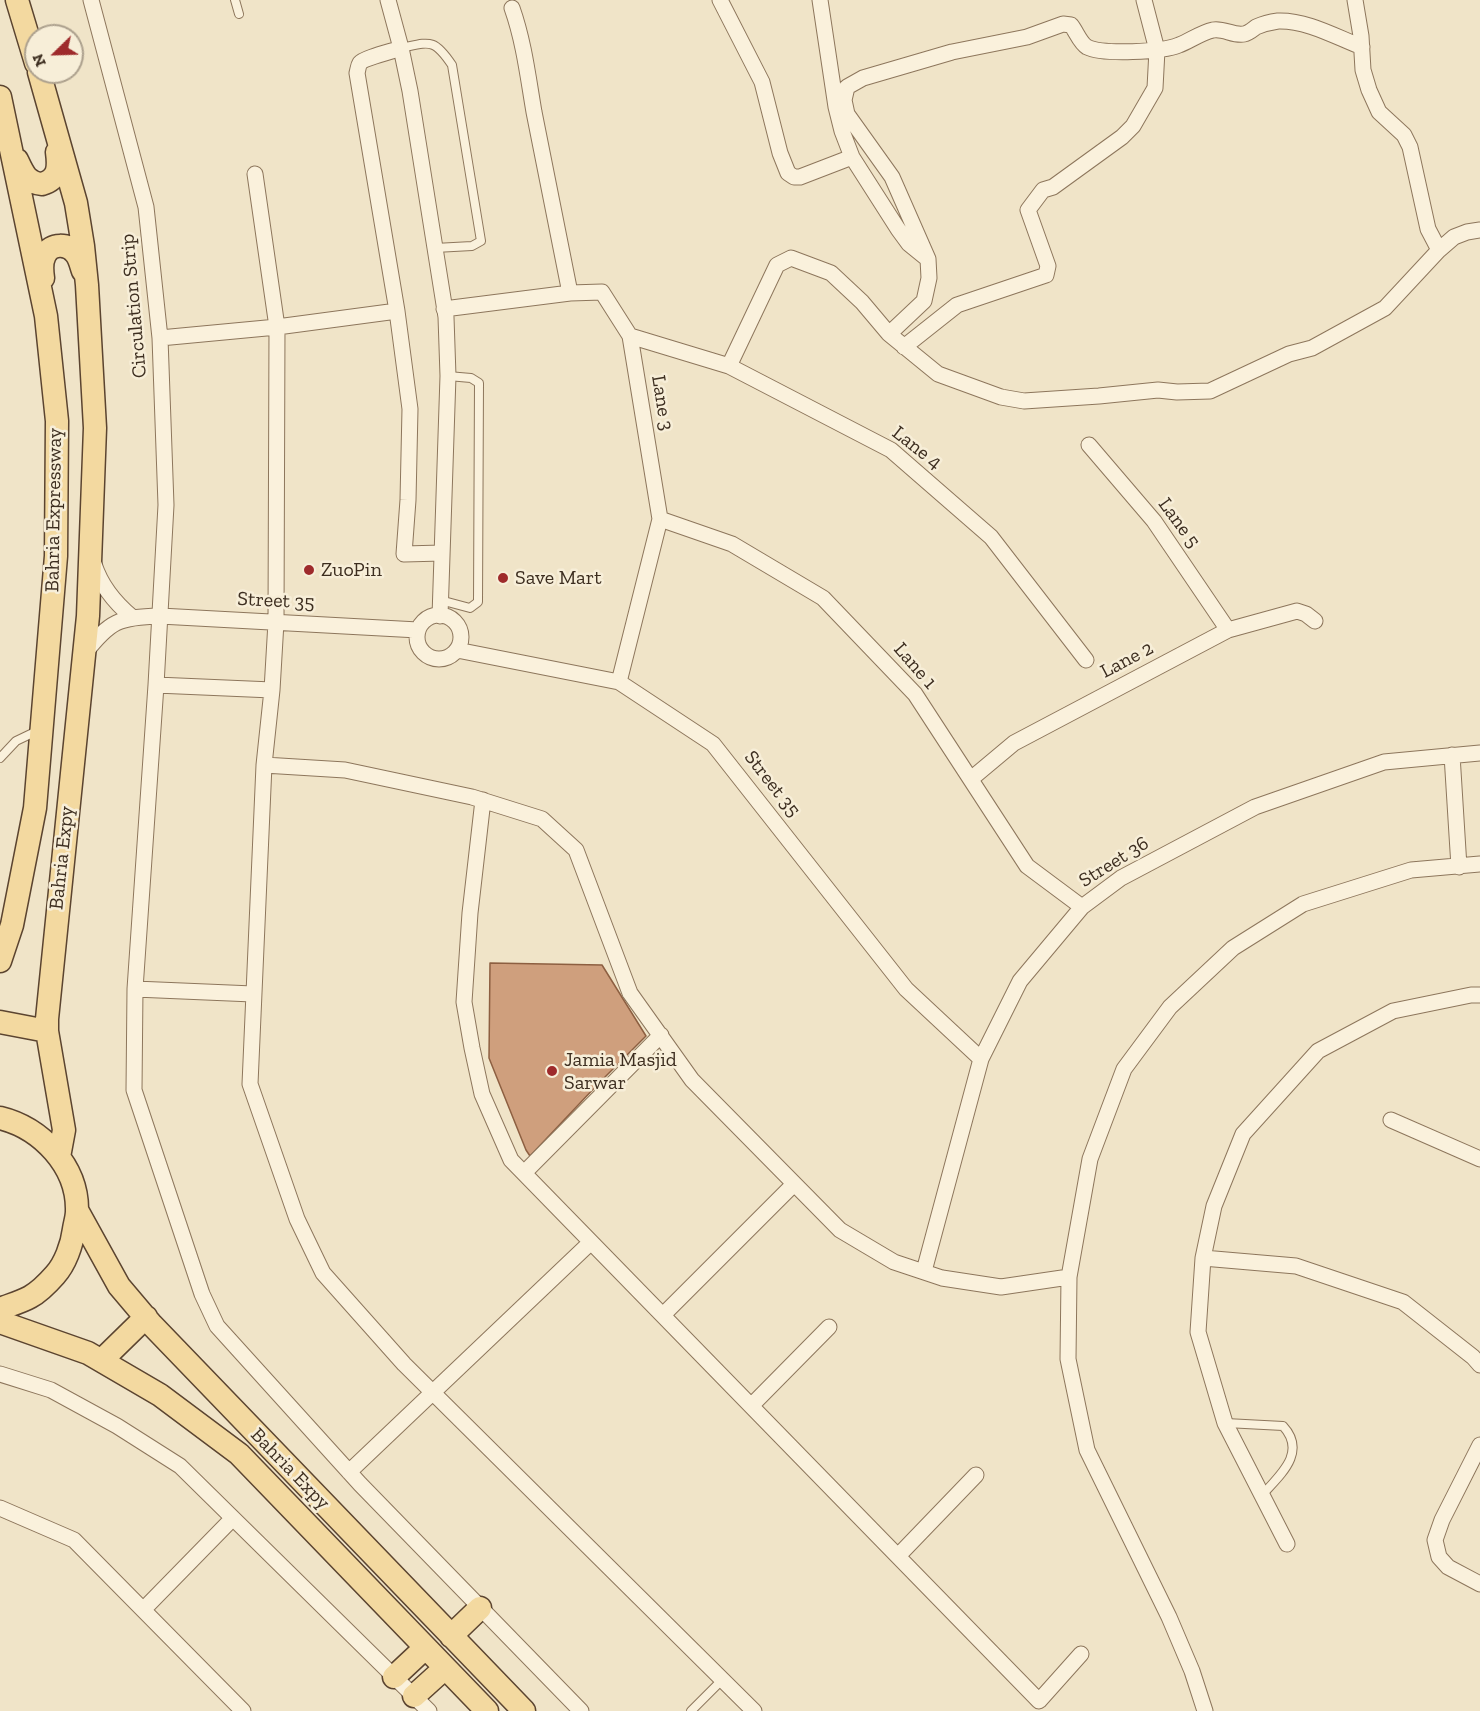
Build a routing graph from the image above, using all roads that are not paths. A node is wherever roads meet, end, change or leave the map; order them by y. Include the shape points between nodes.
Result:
1 (17, 0) edge
2 (91, 0) edge
3 (235, 0) edge
4 (388, 0) edge
5 (720, 0) edge
6 (820, 0) edge
7 (1144, 0) edge
8 (1355, 0) edge
9 (512, 8) dead end
10 (239, 14) dead end
11 (24, 24) edge
12 (1362, 47) junction
13 (401, 48) junction
14 (1157, 50) junction
15 (43, 84) edge
16 (0, 97) edge
17 (50, 109) junction
18 (11, 147) junction
19 (852, 157) junction
20 (255, 174) dead end
21 (1480, 230) edge
22 (435, 248) junction
23 (1439, 250) junction
24 (928, 259) junction
25 (87, 285) junction
26 (570, 293) junction
27 (444, 309) junction
28 (397, 311) junction
29 (46, 316) junction
30 (277, 327) junction
31 (889, 334) junction
32 (630, 336) junction
33 (160, 338) junction
34 (904, 347) junction
35 (729, 366) junction
36 (448, 376) junction
37 (1089, 445) dead end
38 (660, 519) junction
39 (442, 553) junction
40 (92, 558) junction
41 (440, 608) junction
42 (160, 616) junction
43 (132, 617) junction
44 (1315, 621) dead end
45 (276, 622) junction
46 (418, 630) junction
47 (1228, 630) junction
48 (457, 650) junction
49 (84, 654) junction
50 (1086, 660) dead end
51 (619, 682) junction
52 (156, 685) junction
53 (272, 690) junction
54 (41, 729) junction
55 (1479, 750) edge
56 (1452, 755) junction
57 (0, 758) edge
58 (264, 765) junction
59 (971, 779) junction
60 (483, 800) junction
61 (1480, 864) edge
62 (1459, 867) junction
63 (1083, 907) junction
64 (0, 961) edge
65 (135, 989) junction
66 (254, 994) junction
67 (1480, 995) edge
68 (0, 1022) edge
69 (47, 1031) junction
70 (661, 1035) junction
71 (981, 1059) junction
72 (0, 1118) edge
73 (1391, 1120) dead end
74 (60, 1157) junction
75 (1480, 1159) edge
76 (524, 1173) junction
77 (794, 1184) junction
78 (77, 1210) junction
79 (591, 1242) junction
80 (1203, 1258) junction
81 (924, 1271) junction
82 (1069, 1277) junction
83 (0, 1309) edge
84 (663, 1315) junction
85 (146, 1317) junction
86 (0, 1322) edge
87 (829, 1327) dead end
88 (102, 1360) junction
89 (1480, 1365) edge
90 (0, 1374) edge
91 (433, 1393) junction
92 (752, 1406) junction
93 (1225, 1423) junction
94 (1480, 1445) edge
95 (349, 1472) junction
96 (976, 1475) dead end
97 (1263, 1494) junction
98 (0, 1508) edge
99 (233, 1518) junction
100 (1287, 1544) dead end
101 (898, 1556) junction
102 (1480, 1584) edge
103 (480, 1608) junction
104 (143, 1610) junction
105 (452, 1636) junction
106 (425, 1648) junction
107 (1081, 1654) dead end
108 (445, 1668) junction
109 (394, 1677) junction
110 (722, 1680) junction
111 (422, 1703) edge
112 (243, 1711) edge
113 (487, 1711) edge
114 (524, 1711) edge
115 (580, 1711) edge
116 (691, 1711) edge
117 (754, 1711) edge
118 (1205, 1711) edge

1 - 11 main road
2 - 33 street, Circulation Strip via 146,207
3 - 10 lane
4 - 13 street
5 - 19 street via 762,82 788,173 800,177
6 - 19 street via 836,107
7 - 14 street
8 - 12 street
9 - 26 street via 525,54
12 - 14 street via 1301,23 1278,21 1241,34 1214,30
12 - 23 street via 1363,70 1379,112 1404,135 1410,147 1428,230
13 - 22 street
13 - 22 lane via 428,42 437,46 452,65 481,241 472,246
13 - 28 street via 370,56 360,63 357,73
14 - 24 street via 1109,51 1088,47 1071,25 1063,24 1027,37 893,69 847,87 847,114 892,177
14 - 34 street via 1155,88 1133,126 1053,187 1043,190 1028,210 1048,266 1046,275 957,305
15 - 17 main road, Bahria Expressway
16 - 18 main road, Bahria Expressway
17 - 18 main road via 59,162 54,178 42,184 30,181
17 - 25 main road, Bahria Expressway via 76,203
18 - 29 main road, Bahria Expressway
19 - 24 street via 909,244
20 - 30 street
21 - 23 street via 1460,234
22 - 27 street
23 - 34 street via 1384,308 1312,348 1289,354 1210,391 1158,390 1024,401 1001,397 938,374
24 - 31 street via 924,301
25 - 29 main road via 75,252 67,246 49,249 43,257 42,270
25 - 40 main road, Bahria Expressway via 95,428
26 - 27 street, Lane 3
26 - 32 street, Lane 3 via 602,292
27 - 36 street
28 - 30 street
28 - 39 street via 410,409 404,554
29 - 54 main road, Bahria Expressway via 57,421 56,556
30 - 33 street
30 - 45 street
31 - 34 street
31 - 35 street via 831,273 791,258 777,265
32 - 35 street, Lane 4
32 - 38 street, Lane 3
33 - 42 street, Circulation Strip via 166,505
35 - 50 street, Lane 4 via 891,450 991,537
36 - 39 street
36 - 41 lane via 471,378 479,383 478,602 470,608
37 - 47 street, Lane 5 via 1154,521
38 - 51 street, Lane 3
38 - 59 street, Lane 1 via 732,544 823,598 915,694
39 - 41 street
40 - 43 street via 105,588
40 - 49 main road, Bahria Expy
41 - 46 street
41 - 48 street via 458,626 461,641
42 - 43 street, Street 35
42 - 45 street, Street 35
42 - 52 street, Circulation Strip
43 - 49 street via 103,631
44 - 47 street, Lane 2 via 1297,611
45 - 46 street, Street 35
45 - 53 street
46 - 48 street via 418,644 432,658 446,658
47 - 59 street, Lane 2 via 1014,742
48 - 51 street, Street 35
49 - 69 main road, Bahria Expy
51 - 71 street, Street 35 via 713,744 906,989
52 - 53 street
52 - 65 street, Circulation Strip
53 - 58 street
54 - 57 lane via 16,741
54 - 64 main road, Bahria Expressway via 34,808 12,925
55 - 56 street, Street 36
56 - 62 street
56 - 63 street, Street 36 via 1384,762 1255,807 1121,878
58 - 60 street via 345,770
58 - 66 street
59 - 63 street, Lane 1 via 1027,866
60 - 70 street via 542,819 576,850 630,993
60 - 76 street via 464,1002 482,1094 512,1160
61 - 62 street
62 - 82 street via 1411,870 1303,904 1233,948 1170,1007 1124,1069 1090,1159
63 - 71 street, Street 36 via 1020,981
65 - 66 street
65 - 95 street, Circulation Strip via 134,1090 202,1294 217,1326
66 - 91 street via 250,1084 297,1219 323,1272
67 - 80 street via 1393,1011 1318,1051 1243,1134 1214,1206
68 - 69 main road
69 - 74 main road, Bahria Expy via 64,1130
70 - 76 street
70 - 77 street via 692,1080
71 - 81 street, Street 36
72 - 74 main road via 15,1121 40,1136
73 - 75 street
74 - 78 main road via 75,1191
76 - 79 street
77 - 81 street via 840,1230 894,1262
77 - 84 street
78 - 83 main road via 72,1244 56,1274 31,1296
78 - 85 main road, Bahria Expy via 119,1286
79 - 84 street
79 - 91 street
80 - 89 street via 1296,1266 1403,1302
80 - 93 street via 1198,1332
81 - 82 street via 942,1278 1001,1287
82 - 118 street via 1068,1359 1087,1450 1169,1617
84 - 92 street
85 - 88 main road
85 - 105 main road, Bahria Expy
86 - 88 main road, Bahria Expy
87 - 92 street
88 - 106 main road, Bahria Expy via 160,1395 238,1455
90 - 99 street via 51,1390 117,1425 180,1466
91 - 95 street
91 - 110 street
92 - 101 street
93 - 97 street
93 - 97 lane via 1283,1426 1291,1435 1293,1450 1286,1467
94 - 102 street via 1435,1540 1439,1557 1448,1567
95 - 103 street, Circulation Strip
96 - 101 street
97 - 100 street
98 - 104 street via 74,1540
99 - 104 street
99 - 109 street
101 - 107 street via 1039,1701
103 - 105 main road
103 - 115 street, Circulation Strip
104 - 112 street
105 - 114 main road, Bahria Expy
106 - 108 main road, Bahria Expy
106 - 109 main road
108 - 111 main road
108 - 113 main road, Bahria Expy
109 - 111 street
110 - 116 lane
110 - 117 street

